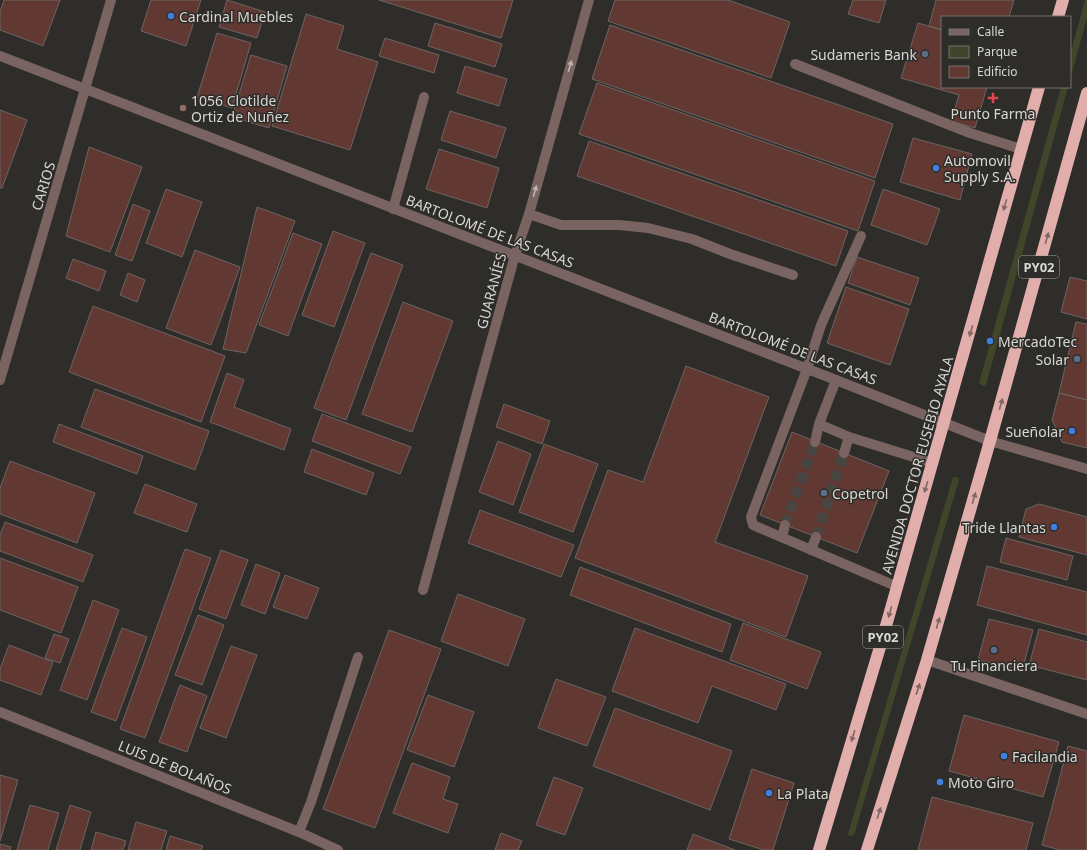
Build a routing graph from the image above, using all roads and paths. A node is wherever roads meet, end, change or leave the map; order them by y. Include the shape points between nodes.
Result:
1 (111, 0) edge
2 (589, 0) edge
3 (1063, 0) edge
4 (1058, 16) edge
5 (0, 56) edge
6 (795, 64) dead end
7 (1039, 88) edge
8 (87, 89) junction
9 (1087, 93) edge
10 (424, 97) dead end
11 (1021, 148) junction
12 (393, 209) junction
13 (529, 214) junction
14 (861, 236) dead end
15 (515, 255) junction
16 (793, 275) dead end
17 (807, 369) junction
18 (0, 380) edge
19 (836, 380) junction
20 (945, 422) junction
21 (819, 424) junction
22 (849, 437) junction
23 (990, 441) junction
24 (815, 442) tunnel mouth
25 (844, 453) tunnel mouth
26 (933, 463) junction
27 (1087, 468) edge
28 (785, 525) tunnel mouth
29 (782, 537) junction
30 (816, 537) tunnel mouth
31 (811, 550) junction
32 (898, 587) junction
33 (423, 590) dead end
34 (358, 657) dead end
35 (927, 660) junction
36 (0, 712) edge
37 (1087, 714) edge
38 (299, 832) junction
39 (338, 850) edge
40 (819, 850) edge
41 (867, 850) edge

1 - 8 street, CARIOS
13 -> 2 street, GUARANÍES
3 - 4 highway
5 - 8 street, BARTOLOMÉ DE LAS CASAS
6 - 11 street via 970,133
7 - 11 highway, AVENIDA DOCTOR EUSEBIO AYALA / PY02
8 - 12 street, BARTOLOMÉ DE LAS CASAS
8 - 18 street, CARIOS
23 -> 9 highway, PY02
10 - 12 street
11 -> 20 highway, AVENIDA DOCTOR EUSEBIO AYALA / PY02
12 - 15 street, BARTOLOMÉ DE LAS CASAS
13 - 15 street, GUARANÍES
13 - 16 street via 561,224 648,228 692,239
14 - 17 street via 821,325
15 - 17 street, BARTOLOMÉ DE LAS CASAS
15 - 33 street, GUARANÍES
17 - 19 street, BARTOLOMÉ DE LAS CASAS
17 - 29 street via 751,517 753,525
19 - 20 street, BARTOLOMÉ DE LAS CASAS
19 - 21 street
20 - 23 street, BARTOLOMÉ DE LAS CASAS
20 - 26 highway, AVENIDA DOCTOR EUSEBIO AYALA / PY02
21 - 22 street
21 - 24 street
22 - 25 street
22 - 26 street
23 - 27 street, BARTOLOMÉ DE LAS CASAS
35 -> 23 highway, PY02
26 -> 32 highway, AVENIDA DOCTOR EUSEBIO AYALA / PY02
28 - 29 street
29 - 31 street
30 - 31 street
31 - 32 street
32 -> 40 highway, AVENIDA DOCTOR EUSEBIO AYALA / PY02
34 - 38 street
35 - 37 street
41 -> 35 highway, PY02
36 - 38 street, LUIS DE BOLAÑOS
38 - 39 street, LUIS DE BOLAÑOS

